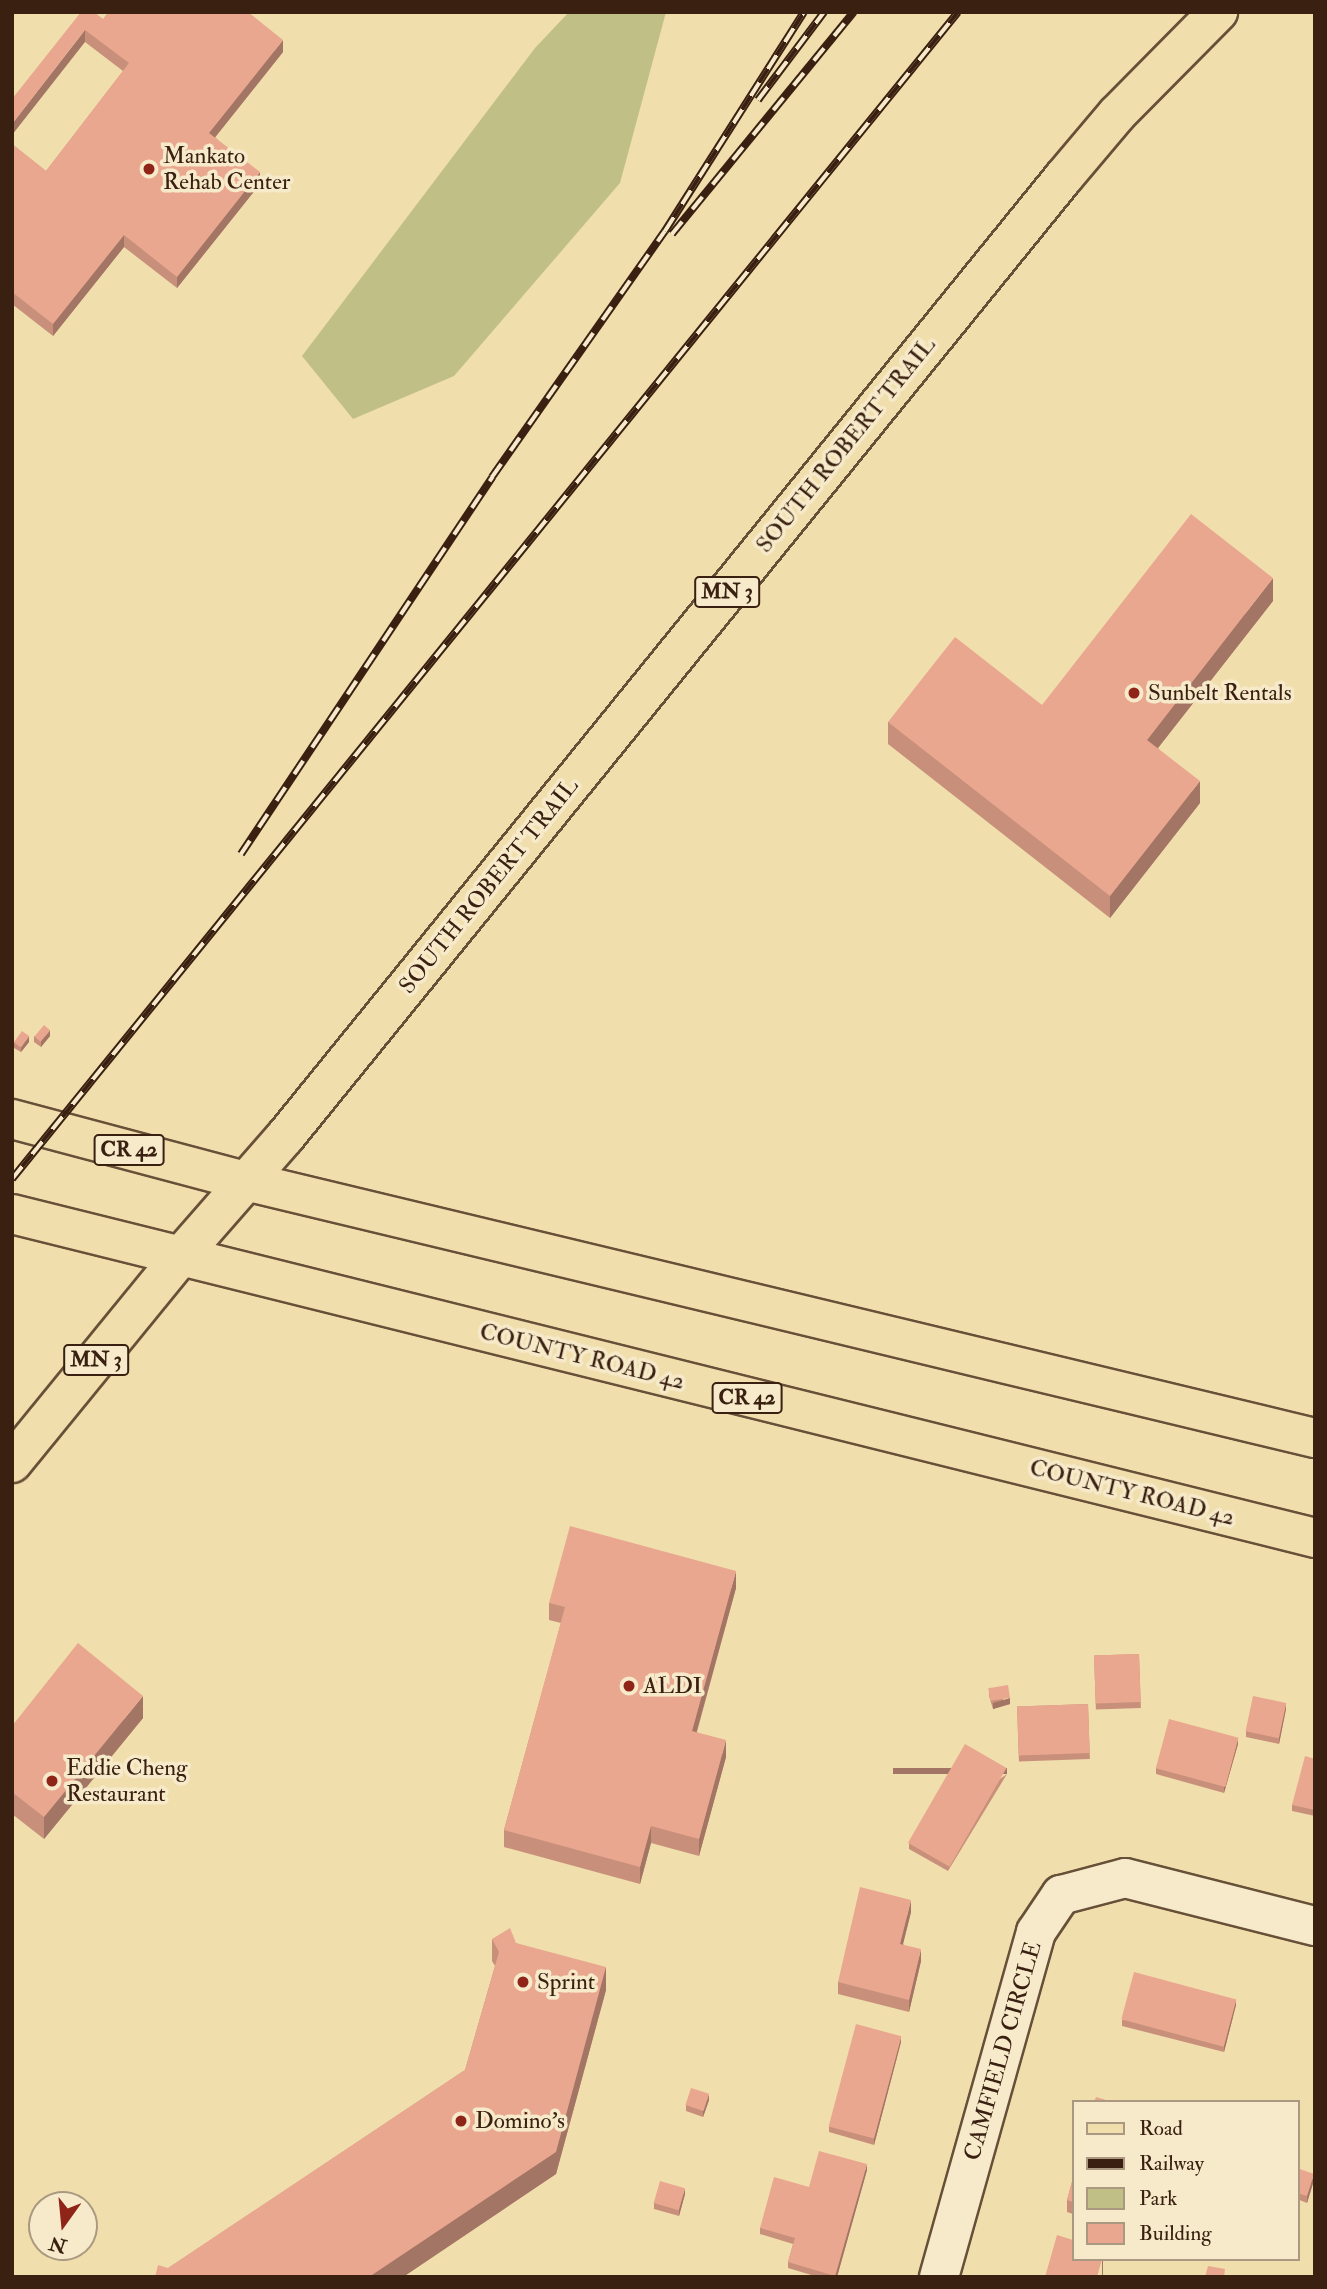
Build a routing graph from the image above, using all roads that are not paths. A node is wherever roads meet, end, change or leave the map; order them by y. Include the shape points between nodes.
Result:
1 (1219, 12) edge
2 (12, 1119) edge
3 (245, 1181) junction
4 (12, 1214) edge
5 (179, 1258) junction
6 (1315, 1438) edge
7 (12, 1463) edge
8 (1315, 1538) edge
9 (1315, 1926) edge
10 (939, 2277) edge

1 - 3 main road, SOUTH ROBERT TRAIL / MN 3 via 1117,114 1063,178
2 - 3 main road, CR 42
3 - 5 main road, MN 3
3 - 6 main road, CR 42
4 - 5 main road, COUNTY ROAD 42 / CR 42
5 - 7 main road, MN 3
5 - 8 main road, COUNTY ROAD 42 / CR 42
9 - 10 street, CAMFIELD CIRCLE via 1125,1878 1061,1895 1036,1932

